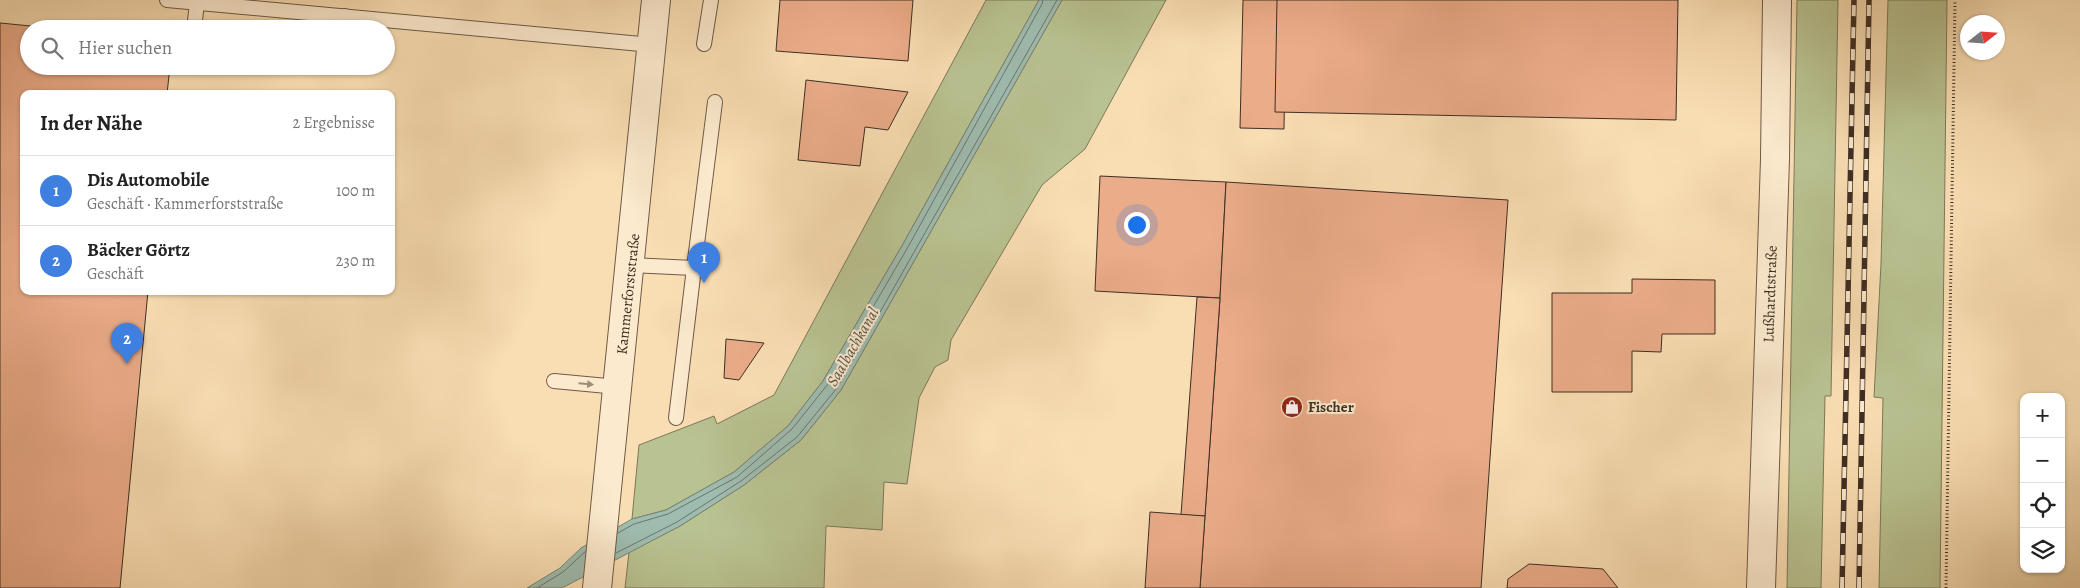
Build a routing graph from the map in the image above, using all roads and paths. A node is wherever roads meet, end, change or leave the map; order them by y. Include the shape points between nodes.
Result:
1 (167, 0) edge
2 (656, 0) edge
3 (711, 0) edge
4 (1777, 0) edge
5 (1955, 0) edge
6 (197, 3) junction
7 (195, 20) edge
8 (321, 20) edge
9 (395, 27) edge
10 (704, 44) dead end
11 (652, 45) junction
12 (715, 102) dead end
13 (630, 265) junction
14 (694, 268) junction
15 (554, 381) dead end
16 (618, 387) junction
17 (676, 418) dead end
18 (597, 588) edge
19 (1761, 588) edge
20 (1946, 588) edge

1 - 6 lane
2 - 11 street, Kammerforststraße
3 - 10 lane
4 - 19 street, Lußhardtstraße
5 - 20 path
6 - 7 lane
6 - 8 lane
9 - 11 lane
11 - 13 street, Kammerforststraße
12 - 14 lane
13 - 14 lane
13 - 16 street, Kammerforststraße
14 - 17 lane
15 -> 16 lane
16 - 18 street, Kammerforststraße

